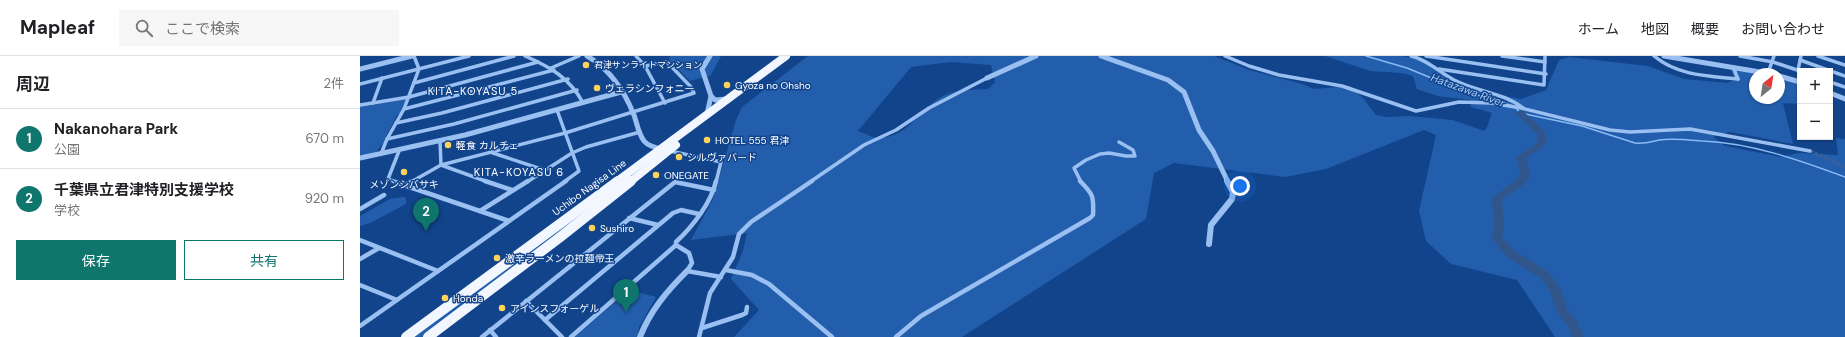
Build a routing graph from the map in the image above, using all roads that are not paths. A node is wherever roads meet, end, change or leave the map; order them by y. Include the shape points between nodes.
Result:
1 (413, 56) edge
2 (469, 56) edge
3 (514, 56) edge
4 (525, 56) edge
5 (578, 56) edge
6 (587, 56) edge
7 (636, 56) edge
8 (710, 56) edge
9 (786, 56) edge
10 (794, 56) edge
11 (1036, 56) edge
12 (1101, 56) edge
13 (1225, 56) edge
14 (1411, 56) edge
15 (1502, 56) edge
16 (1545, 56) edge
17 (1654, 56) edge
18 (1664, 56) edge
19 (1740, 56) edge
20 (1747, 56) edge
21 (1774, 56) edge
22 (1818, 56) edge
23 (1426, 57) edge
24 (1801, 58) edge
25 (538, 62) junction
26 (1545, 62) junction
27 (1773, 62) junction
28 (1845, 65) edge
29 (645, 66) junction
30 (1733, 67) junction
31 (1771, 68) edge
32 (1799, 68) edge
33 (360, 69) edge
34 (419, 69) junction
35 (553, 69) junction
36 (1439, 69) junction
37 (1749, 70) edge
38 (1797, 70) edge
39 (1546, 74) junction
40 (1845, 76) edge
41 (382, 78) junction
42 (987, 78) joint
43 (1785, 78) edge
44 (568, 79) junction
45 (1797, 81) edge
46 (414, 83) junction
47 (1833, 83) edge
48 (360, 84) edge
49 (1845, 87) edge
50 (577, 90) junction
51 (622, 92) junction
52 (1833, 94) edge
53 (711, 96) junction
54 (409, 97) junction
55 (729, 99) junction
56 (1845, 99) edge
57 (373, 103) junction
58 (583, 103) junction
59 (665, 103) junction
60 (360, 105) edge
61 (1523, 108) junction
62 (404, 109) junction
63 (556, 110) junction
64 (633, 113) junction
65 (706, 116) junction
66 (396, 123) junction
67 (640, 132) junction
68 (565, 133) junction
69 (387, 139) junction
70 (440, 141) junction
71 (1119, 142) dead end
72 (665, 149) junction
73 (399, 151) junction
74 (1810, 151) tunnel mouth
75 (490, 152) junction
76 (572, 153) junction
77 (381, 154) junction
78 (360, 158) edge
79 (441, 165) junction
80 (544, 170) junction
81 (405, 185) junction
82 (512, 190) junction
83 (714, 190) junction
84 (384, 195) dead end
85 (361, 207) edge
86 (480, 211) junction
87 (699, 214) junction
88 (629, 218) junction
89 (509, 221) junction
90 (658, 225) junction
91 (360, 240) edge
92 (1209, 244) dead end
93 (676, 245) junction
94 (379, 248) junction
95 (360, 259) edge
96 (726, 270) junction
97 (438, 271) junction
98 (687, 271) junction
99 (721, 277) junction
100 (360, 285) edge
101 (397, 300) junction
102 (526, 301) junction
103 (747, 307) dead end
104 (545, 320) junction
105 (360, 326) edge
106 (702, 328) junction
107 (490, 330) junction
108 (406, 337) edge
109 (428, 337) edge
110 (482, 337) edge
111 (496, 337) edge
112 (562, 337) edge
113 (572, 337) edge
114 (640, 337) edge
115 (699, 337) edge
116 (832, 337) edge
117 (896, 337) edge

1 - 33 street
1 - 34 street
2 - 34 street
3 - 46 street
4 - 25 street
5 - 35 street
6 - 51 street via 607,69
7 - 29 street
8 - 53 street via 702,69
9 - 55 highway, Uchibo Nagisa Line
10 - 72 highway, Uchibo Nagisa Line
11 - 42 street
12 - 92 street via 1168,80 1184,92 1199,130 1213,151 1233,192 1232,199 1211,224
13 - 61 street via 1279,75 1342,86 1416,111 1427,111 1458,102
14 - 23 street
15 - 26 street
16 - 26 street
17 - 30 street via 1663,64 1681,71 1738,79
18 - 30 street
19 - 20 street
20 - 27 street
21 - 27 street
22 - 28 street
23 - 36 street
23 - 39 street
24 - 32 street
24 - 40 street
25 - 35 street
25 - 54 street
26 - 39 street
27 - 31 street
27 - 38 street
29 - 59 street
29 - 59 street via 667,62 693,89 694,93 690,95
30 - 37 street
34 - 41 street
34 - 46 street
35 - 44 street
35 - 62 street
36 - 39 street via 1544,85
36 - 61 street via 1454,80 1497,92
41 - 48 street
41 - 57 street
42 - 96 street via 929,108 896,130 864,145 751,222 739,234
43 - 45 street
44 - 50 street
44 - 66 street
46 - 54 street
47 - 49 street
50 - 58 street
50 - 69 street via 454,124
51 - 58 street
51 - 64 street
52 - 56 street
53 - 55 street via 717,100
53 - 65 street
54 - 57 street
54 - 62 street
55 - 65 highway, Uchibo Nagisa Line
57 - 60 street
58 - 63 street
59 - 64 street
61 - 74 street via 1610,130 1630,132 1675,127
62 - 66 street
63 - 68 street
63 - 70 street
64 - 67 street
64 - 68 street
65 - 72 highway, Uchibo Nagisa Line
66 - 69 street
67 - 72 street via 646,143
67 - 76 street
68 - 75 street
68 - 76 street
69 - 77 street
70 - 73 street
70 - 79 street
71 - 117 street via 1133,150 1135,156 1107,153 1084,161 1074,168 1074,174 1090,190 1094,199 1093,215 1090,218 921,316
72 - 83 street via 721,162
72 - 108 highway, Uchibo Nagisa Line
72 - 109 highway, Uchibo Nagisa Line via 559,238
73 - 77 street
73 - 81 street via 388,179
75 - 79 street
75 - 80 street
76 - 80 street
76 - 89 street via 579,171
77 - 78 street
79 - 81 street
79 - 82 street
80 - 82 street
81 - 86 street
82 - 86 street
83 - 87 street
83 - 88 street via 675,182
84 - 85 street
86 - 89 street
87 - 90 street via 677,211
87 - 93 street
88 - 90 street
88 - 102 street
89 - 97 street
90 - 104 street
91 - 94 street
93 - 98 street via 689,252 692,263
93 - 113 street
94 - 95 street
94 - 97 street
96 - 99 street
96 - 116 street via 759,277 782,292 820,329
97 - 101 street
98 - 99 street
98 - 114 street via 669,288 653,310
99 - 106 street via 710,293
100 - 101 street
101 - 105 street
102 - 104 street
102 - 107 street
103 - 106 street via 746,313 742,315
104 - 112 street
106 - 115 street
107 - 110 street
107 - 111 street

